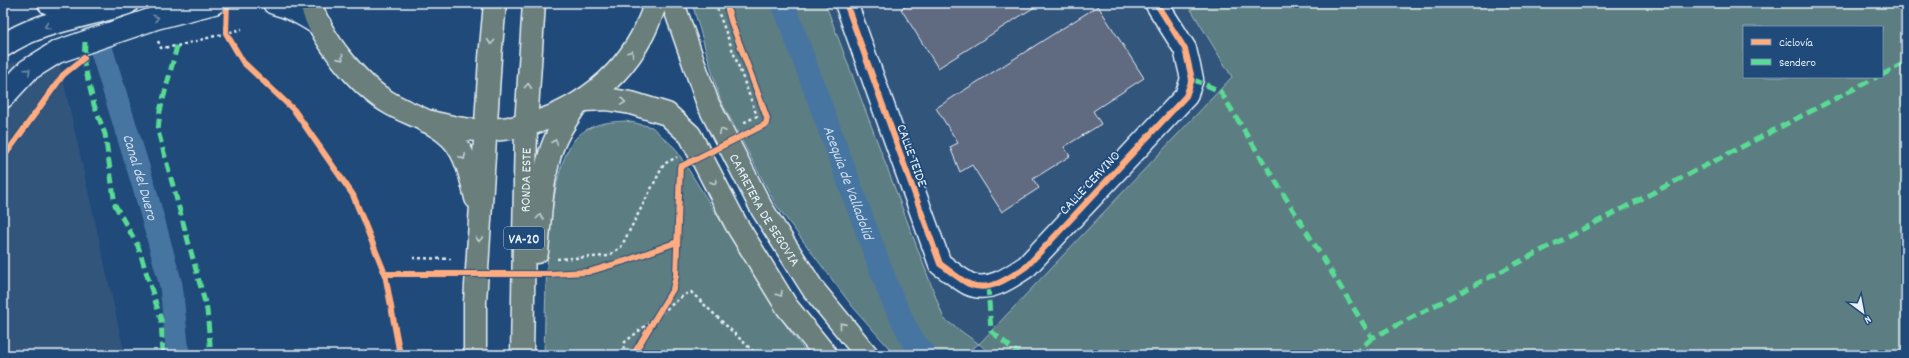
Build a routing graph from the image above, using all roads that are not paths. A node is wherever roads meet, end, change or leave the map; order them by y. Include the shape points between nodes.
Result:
1 (49, 3) edge
2 (214, 3) edge
3 (274, 3) edge
4 (311, 3) edge
5 (495, 3) edge
6 (534, 3) edge
7 (656, 3) edge
8 (673, 3) edge
9 (846, 3) edge
10 (1156, 3) edge
11 (122, 5) edge
12 (80, 15) junction
13 (320, 25) junction
14 (7, 36) edge
15 (57, 52) junction
16 (3, 97) edge
17 (580, 102) junction
18 (426, 121) junction
19 (526, 125) junction
20 (486, 130) junction
21 (481, 216) junction
22 (988, 286) joint
23 (522, 353) edge
24 (475, 355) edge
25 (826, 355) edge
26 (867, 355) edge

1 - 12 street
15 -> 2 street via 119,30
3 - 13 street via 302,14
4 - 13 main road
5 -> 20 main road
19 -> 6 main road, RONDA ESTE
17 -> 7 main road via 602,86 625,62 643,34
26 -> 8 main road, CARRETERA DE SEGOVIA via 813,288 762,209 708,104
9 - 22 street, CALLE TEIDE via 940,264 969,284
10 - 22 street, CALLE CERVINO via 1185,49 1192,79 1186,96 1027,266 1007,279
11 - 12 street
12 -> 14 street
13 -> 18 main road via 333,48 358,79 390,104
14 - 15 street
16 -> 15 street via 28,70
17 - 19 main road via 552,117
23 -> 17 main road via 534,324 535,276 544,179 550,153 560,130
17 -> 25 main road via 606,99 631,103 667,114 690,135 736,224 788,307
18 - 20 main road via 456,128
18 -> 21 main road via 454,141 463,155
19 - 20 main road
19 - 23 main road, RONDA ESTE / VA-20
20 - 21 main road
21 -> 24 main road via 475,302

